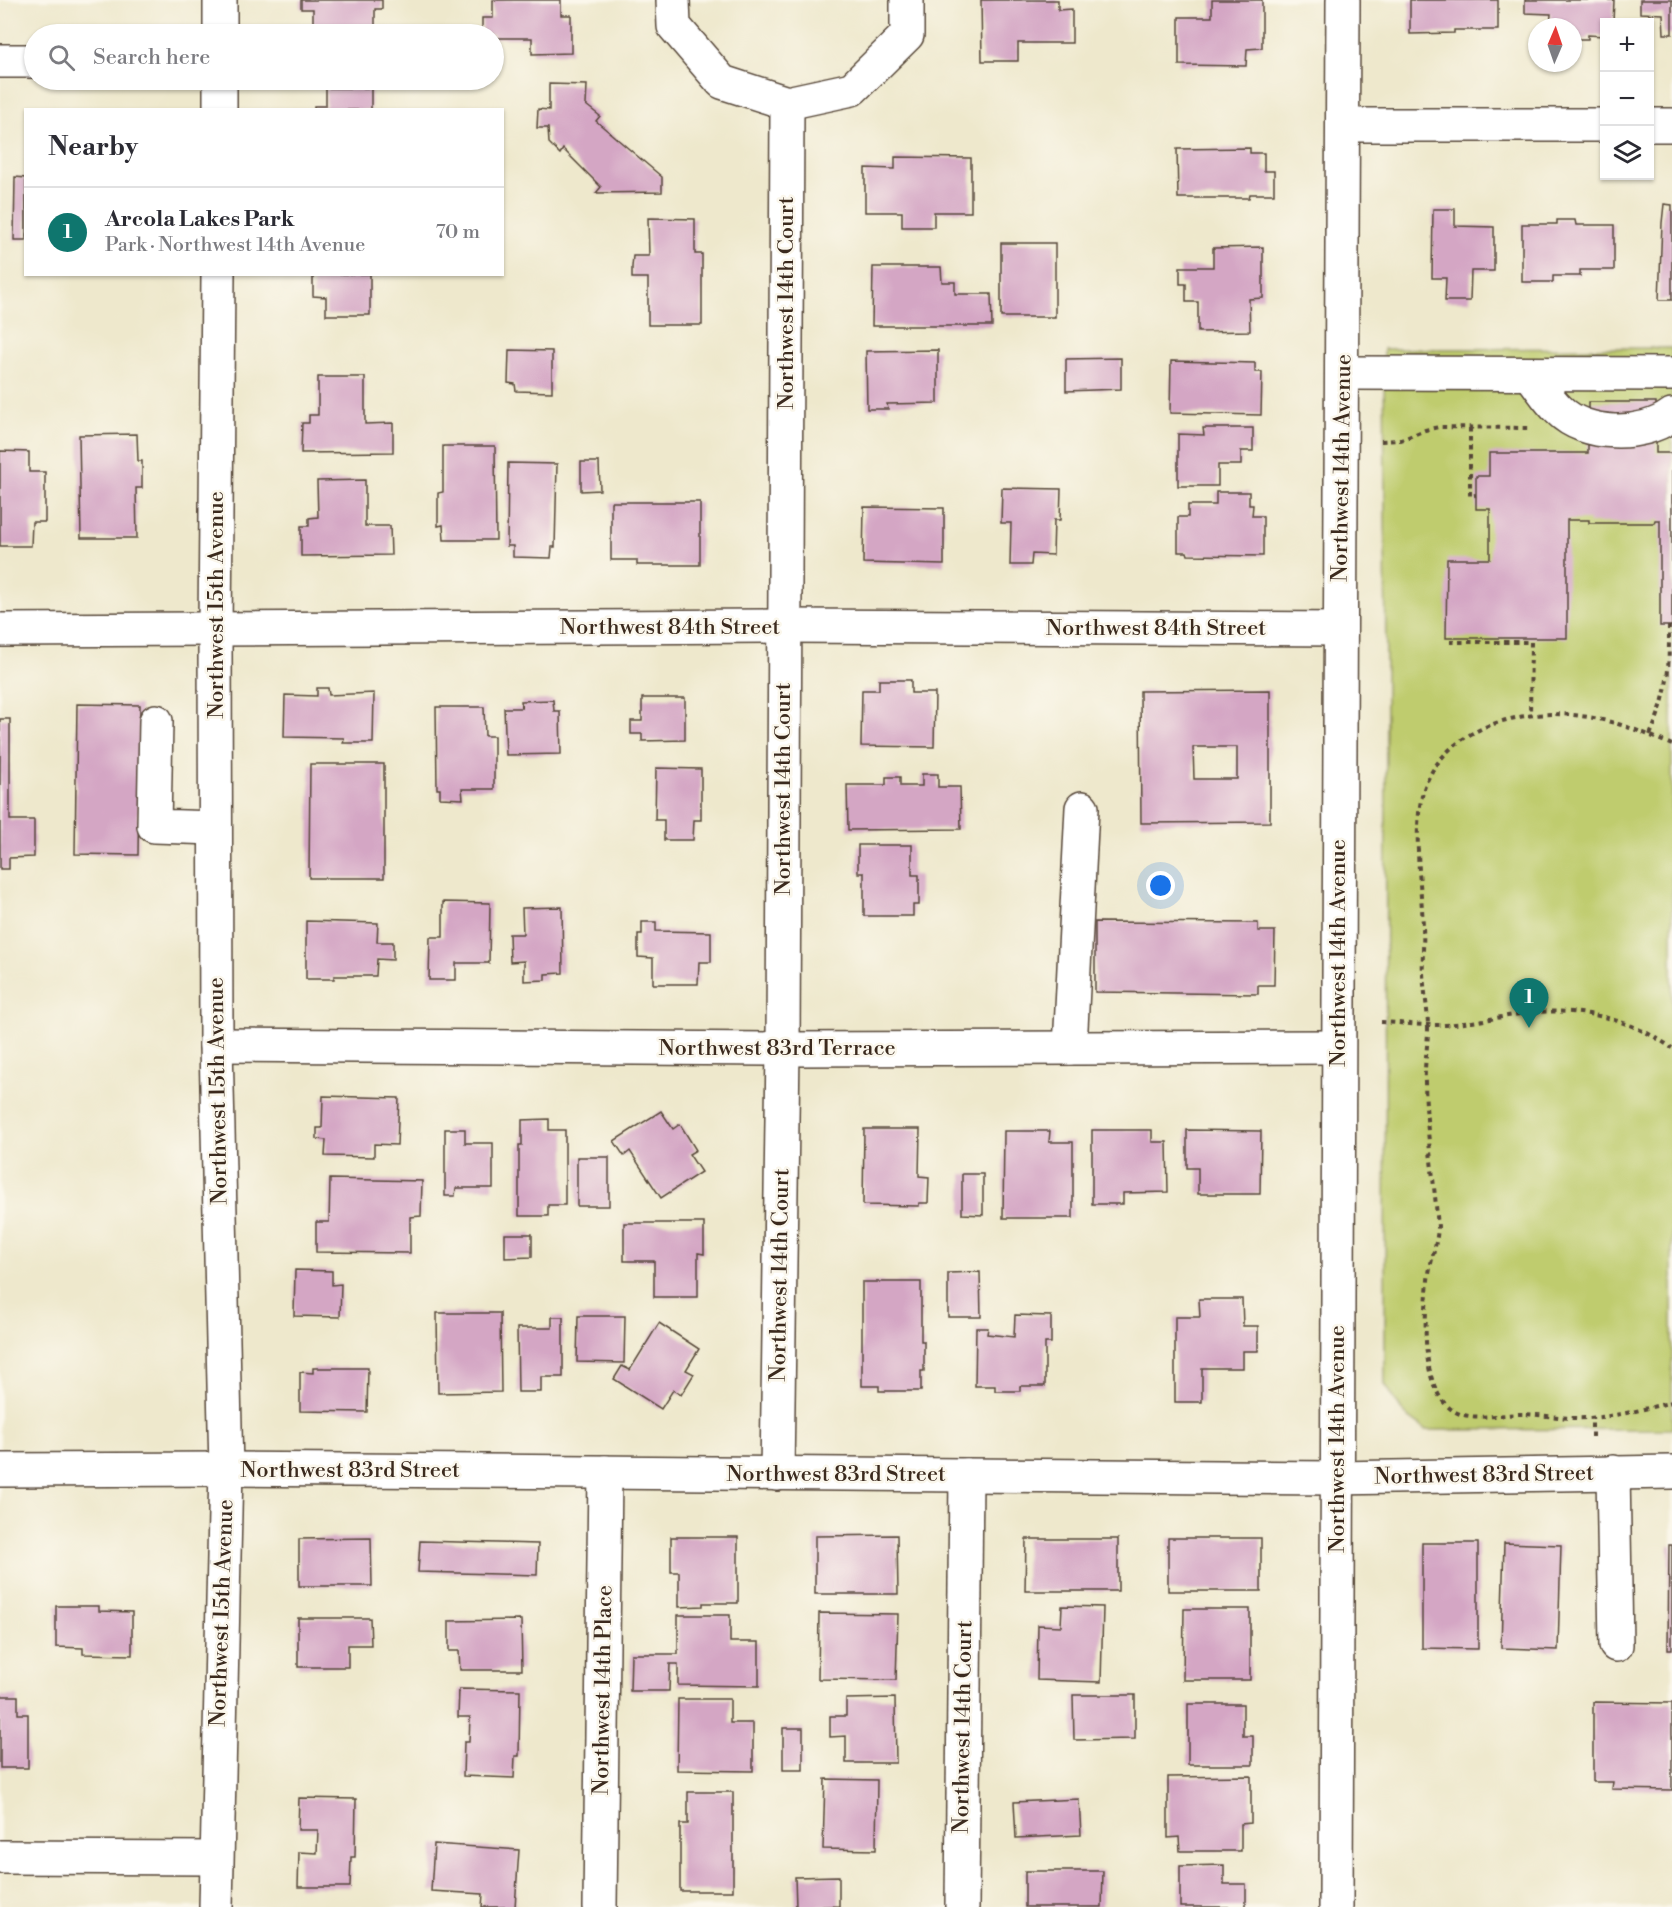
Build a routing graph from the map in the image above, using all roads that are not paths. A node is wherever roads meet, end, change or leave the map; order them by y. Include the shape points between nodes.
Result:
1 (220, 0) edge
2 (907, 0) edge
3 (1343, 0) edge
4 (673, 13) edge
5 (220, 24) edge
6 (0, 61) edge
7 (24, 61) edge
8 (220, 90) edge
9 (787, 103) junction
10 (220, 108) edge
11 (1343, 125) junction
12 (1600, 125) edge
13 (1654, 125) edge
14 (1672, 125) edge
15 (218, 276) edge
16 (1343, 373) junction
17 (1530, 374) junction
18 (1672, 374) edge
19 (1672, 415) edge
20 (784, 626) junction
21 (1340, 629) junction
22 (0, 630) edge
23 (215, 630) junction
24 (156, 721) dead end
25 (1082, 808) dead end
26 (216, 828) junction
27 (216, 1045) junction
28 (1338, 1047) junction
29 (1070, 1048) junction
30 (783, 1049) junction
31 (226, 1469) junction
32 (0, 1470) edge
33 (605, 1472) junction
34 (1613, 1472) junction
35 (1672, 1472) edge
36 (777, 1474) junction
37 (966, 1475) junction
38 (1337, 1478) junction
39 (1616, 1646) dead end
40 (0, 1857) edge
41 (216, 1857) junction
42 (216, 1907) edge
43 (600, 1907) edge
44 (962, 1907) edge
45 (1336, 1907) edge

1 - 5 street
2 - 9 street via 907,35 852,89
3 - 11 street, Northwest 14th Avenue
4 - 9 street via 722,82
6 - 7 street
8 - 10 street
9 - 20 street, Northwest 14th Court
11 - 12 street
11 - 16 street, Northwest 14th Avenue
13 - 14 street
15 - 23 street, Northwest 15th Avenue
16 - 17 street
16 - 21 street, Northwest 14th Avenue
17 - 18 street
17 - 19 street via 1560,411 1589,427 1642,428
20 - 21 street, Northwest 84th Street
20 - 23 street, Northwest 84th Street
20 - 30 street, Northwest 14th Court
21 - 28 street, Northwest 14th Avenue
22 - 23 street, Northwest 84th Street
23 - 26 street, Northwest 15th Avenue
24 - 26 street via 154,826
25 - 29 street
26 - 27 street, Northwest 15th Avenue
27 - 30 street, Northwest 83rd Terrace
27 - 31 street, Northwest 15th Avenue
28 - 29 street, Northwest 83rd Terrace
28 - 38 street, Northwest 14th Avenue
29 - 30 street, Northwest 83rd Terrace
30 - 36 street, Northwest 14th Court
31 - 32 street, Northwest 83rd Street
31 - 33 street, Northwest 83rd Street
31 - 41 street, Northwest 15th Avenue
33 - 36 street, Northwest 83rd Street
33 - 43 street, Northwest 14th Place
34 - 35 street, Northwest 83rd Street
34 - 38 street, Northwest 83rd Street
34 - 39 street
36 - 37 street, Northwest 83rd Street
37 - 38 street, Northwest 83rd Street
37 - 44 street, Northwest 14th Court
38 - 45 street, Northwest 14th Avenue
40 - 41 street
41 - 42 street, Northwest 15th Avenue

